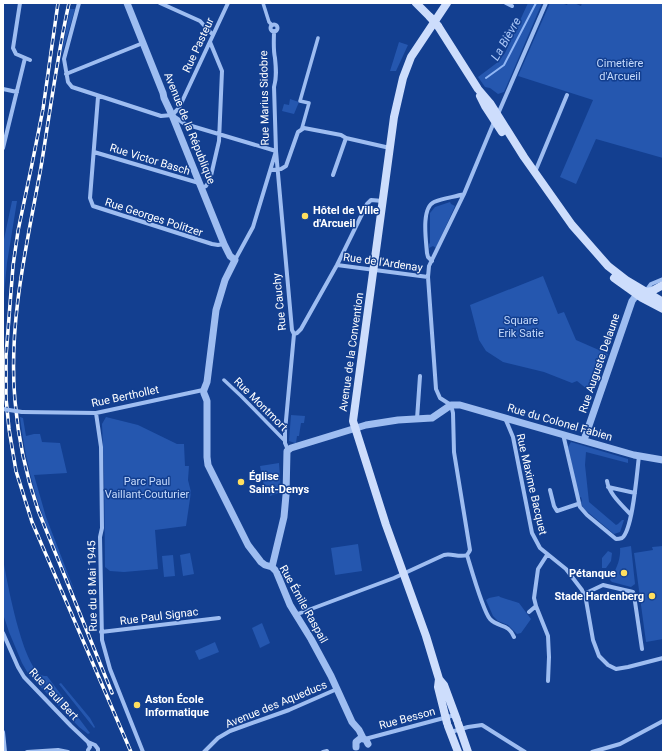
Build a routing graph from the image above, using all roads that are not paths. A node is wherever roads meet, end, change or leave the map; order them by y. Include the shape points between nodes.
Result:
1 (20, 3) edge
2 (79, 3) edge
3 (127, 3) edge
4 (160, 3) edge
5 (228, 3) edge
6 (263, 3) edge
7 (416, 3) edge
8 (447, 3) edge
9 (506, 3) edge
10 (546, 3) edge
11 (512, 6) dead end
12 (272, 25) joint
13 (213, 35) junction
14 (318, 38) dead end
15 (210, 42) junction
16 (143, 43) junction
17 (66, 74) junction
18 (3, 89) edge
19 (17, 92) junction
20 (567, 95) dead end
21 (98, 97) junction
22 (172, 115) junction
23 (496, 118) junction
24 (302, 128) junction
25 (220, 134) junction
26 (346, 138) junction
27 (4, 140) edge
28 (3, 148) edge
29 (390, 148) junction
30 (276, 151) junction
31 (94, 152) junction
32 (278, 169) junction
33 (271, 170) junction
34 (535, 172) junction
35 (333, 175) dead end
36 (201, 186) junction
37 (464, 194) junction
38 (383, 201) junction
39 (224, 244) junction
40 (235, 260) junction
41 (432, 261) junction
42 (337, 265) junction
43 (374, 270) junction
44 (428, 277) junction
45 (663, 279) edge
46 (663, 284) edge
47 (642, 294) junction
48 (663, 302) edge
49 (663, 309) edge
50 (294, 334) junction
51 (420, 376) dead end
52 (224, 380) dead end
53 (203, 390) junction
54 (451, 405) junction
55 (3, 409) edge
56 (96, 413) junction
57 (505, 417) junction
58 (417, 419) junction
59 (355, 428) junction
60 (563, 434) junction
61 (584, 440) junction
62 (285, 441) junction
63 (288, 450) junction
64 (639, 456) junction
65 (663, 460) edge
66 (607, 481) dead end
67 (608, 488) junction
68 (550, 490) dead end
69 (635, 493) junction
70 (578, 504) junction
71 (631, 515) junction
72 (546, 555) junction
73 (466, 556) junction
74 (272, 567) junction
75 (404, 574) junction
76 (584, 594) junction
77 (536, 606) junction
78 (529, 612) dead end
79 (295, 615) junction
80 (219, 618) dead end
81 (101, 632) junction
82 (3, 633) edge
83 (514, 637) dead end
84 (642, 649) dead end
85 (663, 658) edge
86 (439, 679) junction
87 (548, 681) dead end
88 (337, 689) junction
89 (663, 721) edge
90 (458, 722) junction
91 (448, 725) junction
92 (3, 732) edge
93 (88, 742) junction
94 (362, 745) edge
95 (88, 750) dead end
96 (5, 752) edge
97 (28, 752) edge
98 (68, 752) edge
99 (98, 752) edge
100 (143, 752) edge
101 (204, 752) edge
102 (458, 752) edge
103 (468, 752) edge
104 (525, 752) edge
105 (592, 752) edge

1 - 19 street via 13,48 15,53 28,59
2 - 17 street via 64,59
3 - 16 street, Avenue de la République
4 - 13 street via 200,21
5 - 13 street, Rue Pasteur
6 - 12 street, Rue Marius Sidobre
7 - 23 main road, bridge via 438,26 478,89 483,102
8 - 29 main road, Avenue de la Convention via 411,57 400,88
9 - 11 street
10 - 23 street
12 - 30 street, Rue Marius Sidobre via 276,67
13 - 15 street, Rue Pasteur
14 - 24 street via 300,101 309,103
15 - 22 street, Rue Pasteur via 179,108
15 - 25 street via 222,71
16 - 17 street
16 - 22 street, Avenue de la République
17 - 21 street via 69,85 74,89
18 - 19 street
19 - 27 street
20 - 34 street
21 - 22 street via 161,116
21 - 31 street, Rue Georges Politzer
22 - 25 street via 185,124
22 - 36 street, Avenue de la République
23 - 34 main road via 513,146
23 - 37 street
24 - 26 street
24 - 32 street via 298,132 287,164
25 - 30 street
25 - 36 street via 210,180 206,186
26 - 29 street
26 - 35 street
27 - 28 street
29 - 38 main road, Avenue de la Convention
30 - 32 street, Rue Cauchy
30 - 33 street, Rue Marius Sidobre
31 - 36 street, Rue Victor Basch
31 - 39 street, Rue Georges Politzer via 90,198 93,206 212,244
32 - 33 street
32 - 50 street, Rue Cauchy
33 - 40 street, Rue Marius Sidobre via 253,227
34 - 47 main road via 572,225 608,266
36 - 39 street, Avenue de la République
37 - 41 street
37 - 41 street via 434,202 427,209 427,253
38 - 42 street via 371,200 367,204
38 - 43 main road, Avenue de la Convention
39 - 40 street, Avenue de la République
40 - 53 street, Rue Marius Sidobre via 225,280 216,310 207,382
41 - 44 street
42 - 43 street, Rue de l'Ardenay
42 - 50 street via 299,331
43 - 44 street, Rue de l'Ardenay
43 - 59 main road, Avenue de la Convention via 353,413
44 - 54 street via 436,389 440,398
45 - 47 street via 650,284
46 - 47 main road
47 - 48 main road
47 - 49 main road
47 - 61 street, Rue Auguste Delaune via 633,299 628,311
50 - 62 street, Rue Cauchy
51 - 58 street
52 - 62 street, Rue Montmort
53 - 56 street, Rue Berthollet
53 - 74 street, Rue Émile Raspail via 207,401 208,465 248,545 261,562
54 - 57 street, Rue du Colonel Fabien
54 - 58 street via 436,416
54 - 73 street via 454,452 470,550
55 - 56 street, Rue Berthollet, bridge via 22,412
56 - 81 street, Rue du 8 Mai 1945 via 101,470
57 - 60 street, Rue du Colonel Fabien
57 - 72 street, Rue Maxime Bacquet via 513,437 531,530
58 - 59 street
59 - 63 street
59 - 75 main road, Avenue de la Convention
60 - 61 street, Rue du Colonel Fabien
60 - 70 street
61 - 64 street, Rue du Colonel Fabien
62 - 63 street, Rue Cauchy
63 - 74 street, Rue Cauchy via 284,517
64 - 65 street, Rue du Colonel Fabien
64 - 69 street
66 - 67 street
67 - 69 street
67 - 71 street
68 - 70 street via 557,511
69 - 71 street
70 - 71 street via 584,512 618,539 622,538
72 - 76 street, Rue Maxime Bacquet via 570,573
72 - 77 street via 538,569 534,598
73 - 75 street via 444,555
73 - 83 street via 487,614 494,622 510,629
74 - 79 street, Rue Émile Raspail
75 - 79 street
75 - 86 main road, Avenue de la Convention
76 - 84 street via 603,585 634,593
76 - 85 street, Rue Maxime Bacquet via 593,640 599,656 606,663 621,669
77 - 78 street
77 - 87 street via 548,636
79 - 88 street, Rue Émile Raspail via 307,632
80 - 81 street, Rue Paul Signac
81 - 100 street, Rue du 8 Mai 1945 via 110,669
82 - 93 street, Rue Paul Bert via 24,677
86 - 90 main road, Avenue de la Convention via 444,685
86 - 91 main road, Avenue de la Convention via 438,687
88 - 94 street, Rue Émile Raspail
88 - 101 street, Avenue des Aqueducs via 289,710 230,731
89 - 105 street via 620,744
90 - 91 street, Rue Besson
90 - 91 street
90 - 103 main road, Avenue de la Convention
90 - 104 street via 482,725
91 - 94 street, Rue Besson
91 - 102 main road, Avenue de la Convention
92 - 96 street
93 - 95 street
93 - 99 street, Rue Paul Bert via 97,748
97 - 98 street

